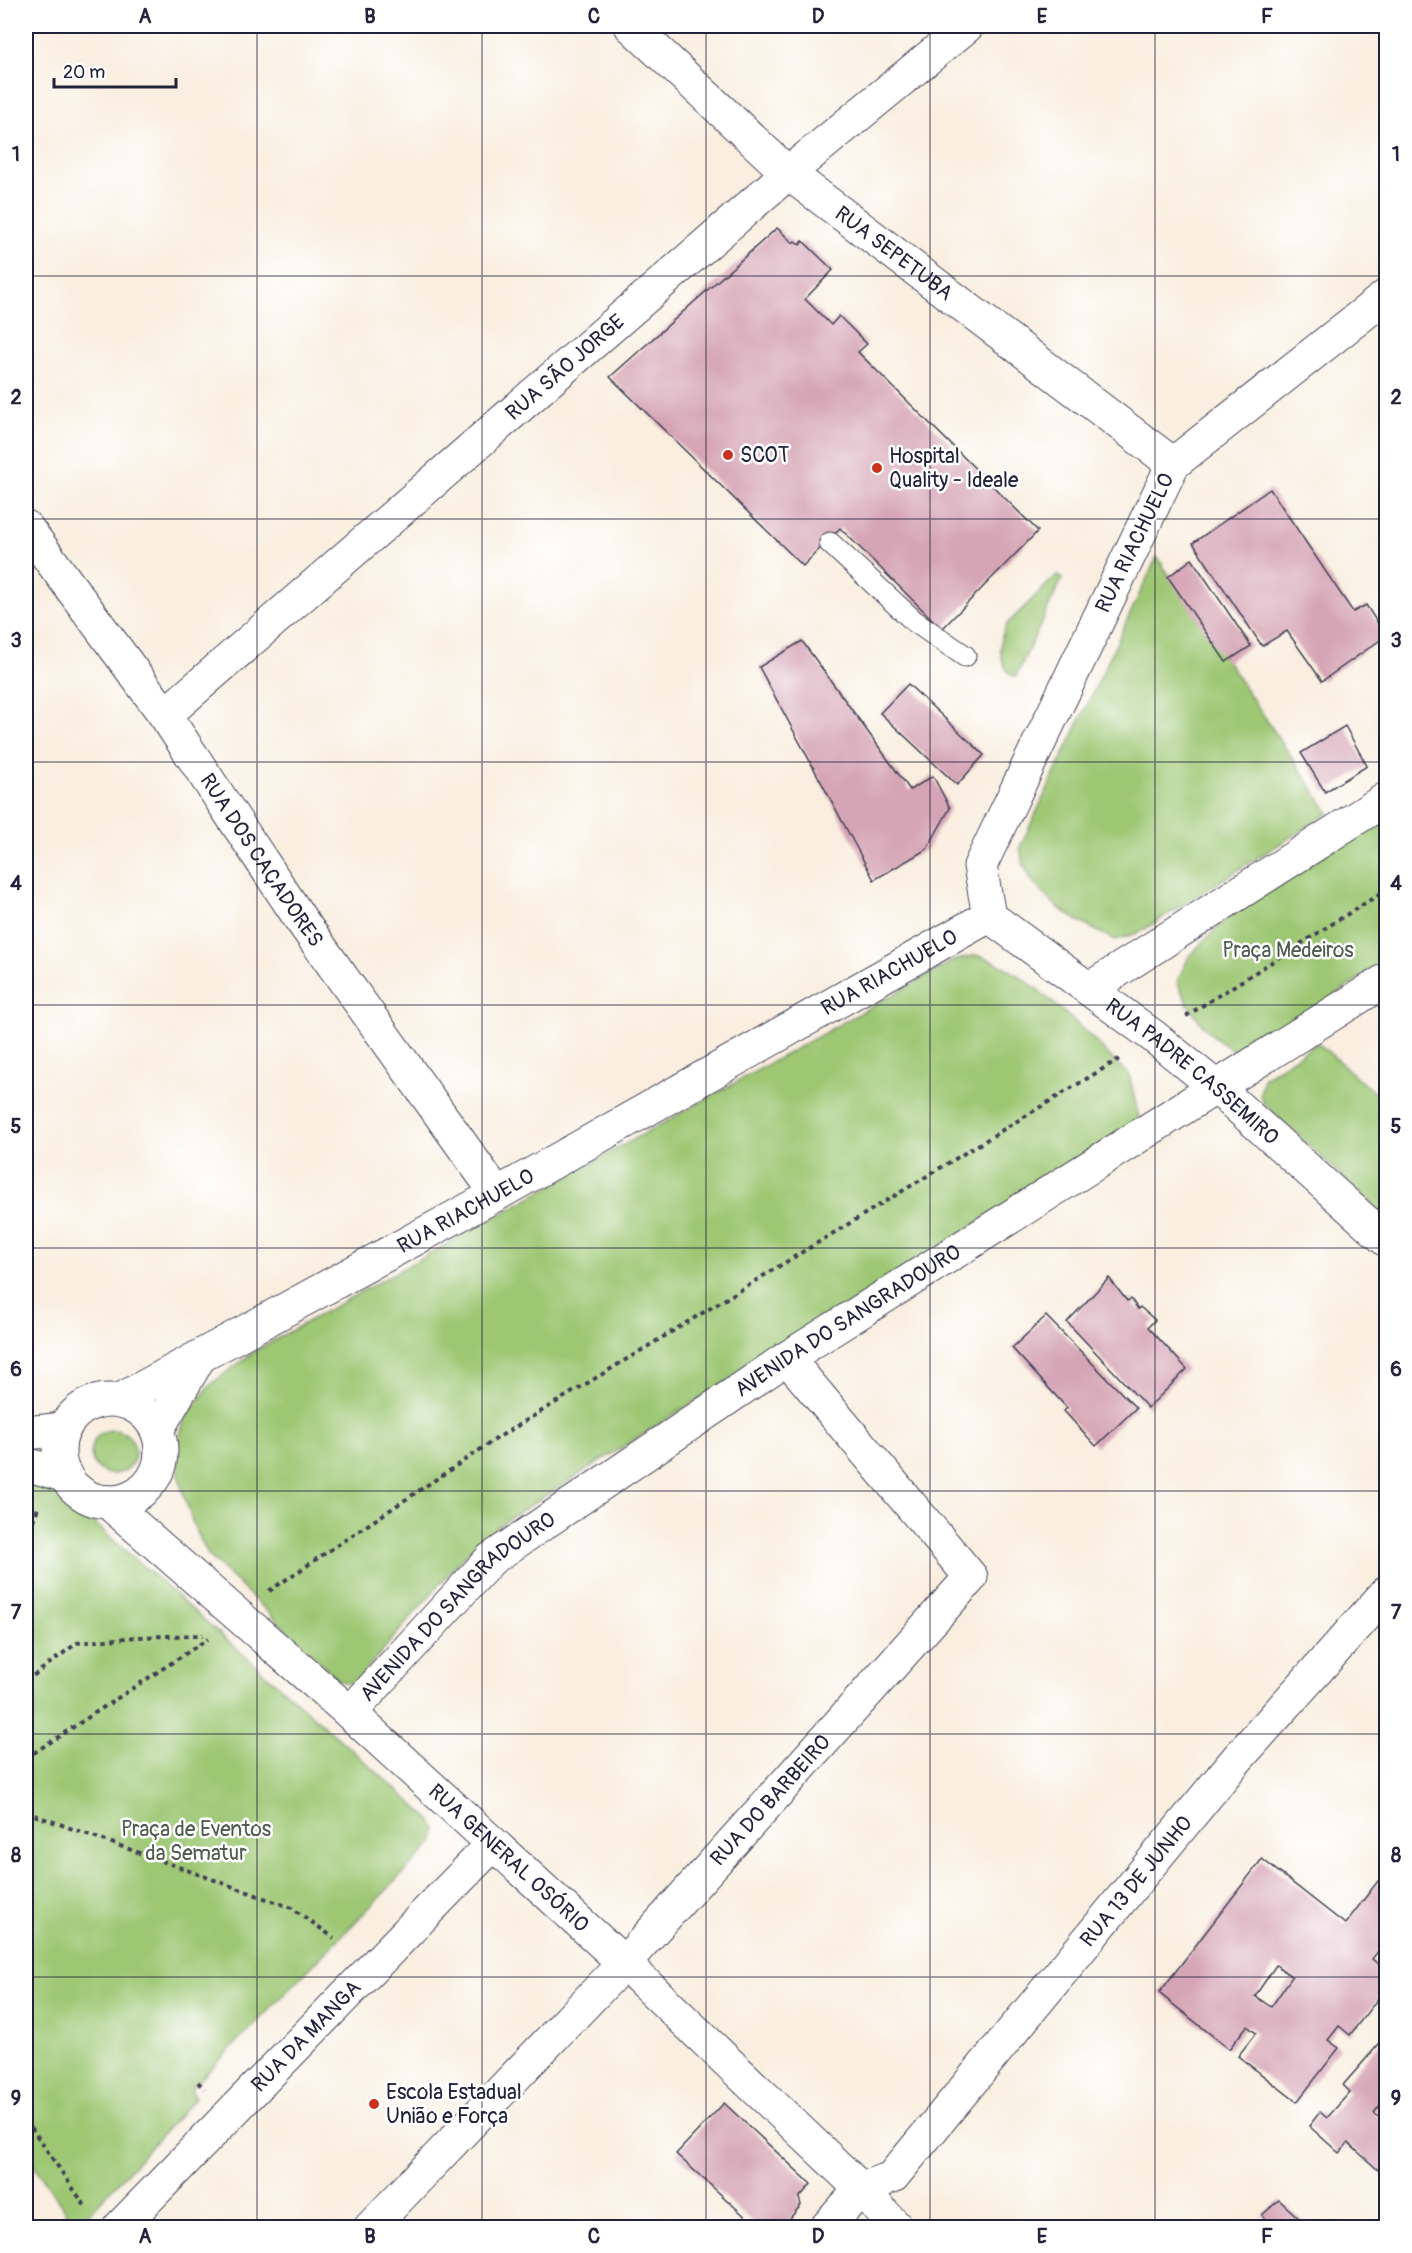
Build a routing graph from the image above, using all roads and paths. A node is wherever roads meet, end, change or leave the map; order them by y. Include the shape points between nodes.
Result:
1 (631, 26) edge
2 (967, 26) edge
3 (788, 172) junction
4 (1386, 296) edge
5 (1173, 464) junction
6 (26, 527) edge
7 (830, 543) dead end
8 (965, 656) dead end
9 (165, 715) junction
10 (1386, 799) edge
11 (1386, 890) edge
12 (989, 916) junction
13 (1386, 980) edge
14 (1089, 990) junction
15 (1193, 1012) dead end
16 (1114, 1063) dead end
17 (1216, 1087) junction
18 (497, 1194) junction
19 (1386, 1240) edge
20 (199, 1358) junction
21 (787, 1358) junction
22 (120, 1400) junction
23 (64, 1429) junction
24 (157, 1430) junction
25 (26, 1433) edge
26 (26, 1464) edge
27 (66, 1476) junction
28 (141, 1491) junction
29 (40, 1501) dead end
30 (108, 1502) junction
31 (26, 1538) edge
32 (212, 1593) junction
33 (1386, 1593) edge
34 (266, 1594) dead end
35 (26, 1681) edge
36 (350, 1713) junction
37 (26, 1758) edge
38 (26, 1812) edge
39 (493, 1844) junction
40 (334, 1938) dead end
41 (624, 1963) junction
42 (26, 2120) edge
43 (893, 2176) junction
44 (861, 2188) junction
45 (85, 2206) dead end
46 (892, 2226) edge
47 (119, 2228) edge
48 (370, 2228) edge
49 (826, 2228) edge

1 - 3 street, RUA SEPETUBA
2 - 3 street, RUA SÃO JORGE
3 - 5 street, RUA SEPETUBA
3 - 9 street, RUA SÃO JORGE
4 - 5 street, RUA RIACHUELO
5 - 12 street, RUA RIACHUELO via 980,867
6 - 9 street, RUA DOS CAÇADORES
7 - 8 lane via 914,621
9 - 18 street, RUA DOS CAÇADORES via 301,920
10 - 14 street
11 - 15 path
12 - 14 street, RUA PADRE CASSEMIRO
12 - 18 street, RUA RIACHUELO
13 - 17 street, AVENIDA DO SANGRADOURO
14 - 17 street, RUA PADRE CASSEMIRO
16 - 34 path via 500,1437
17 - 19 street, RUA PADRE CASSEMIRO
17 - 21 street, AVENIDA DO SANGRADOURO
18 - 20 street, RUA RIACHUELO
20 - 22 street, RUA RIACHUELO
20 - 24 street
21 - 36 street, AVENIDA DO SANGRADOURO via 491,1559
21 - 41 street, RUA DO BARBEIRO via 971,1577
22 - 23 street via 87,1405
22 - 24 street via 148,1416
23 - 25 street
23 - 27 street via 60,1461
24 - 28 street via 160,1464
26 - 27 street
27 - 30 street via 76,1489 92,1499
28 - 30 street via 125,1500
28 - 32 street
29 - 31 path
30 - 32 street, RUA GENERAL OSÓRIO
32 - 36 street, RUA GENERAL OSÓRIO
33 - 43 street, RUA 13 DE JUNHO via 1237,1759
35 - 37 path via 77,1643 214,1635
36 - 39 street, RUA GENERAL OSÓRIO
38 - 40 path via 292,1908
39 - 41 street, RUA GENERAL OSÓRIO
39 - 47 street, RUA DA MANGA
41 - 44 street, RUA GENERAL OSÓRIO
41 - 48 street, RUA DO BARBEIRO
42 - 45 path
43 - 44 street, RUA 13 DE JUNHO
43 - 46 street
44 - 46 street, RUA GENERAL OSÓRIO
44 - 49 street, RUA 13 DE JUNHO

